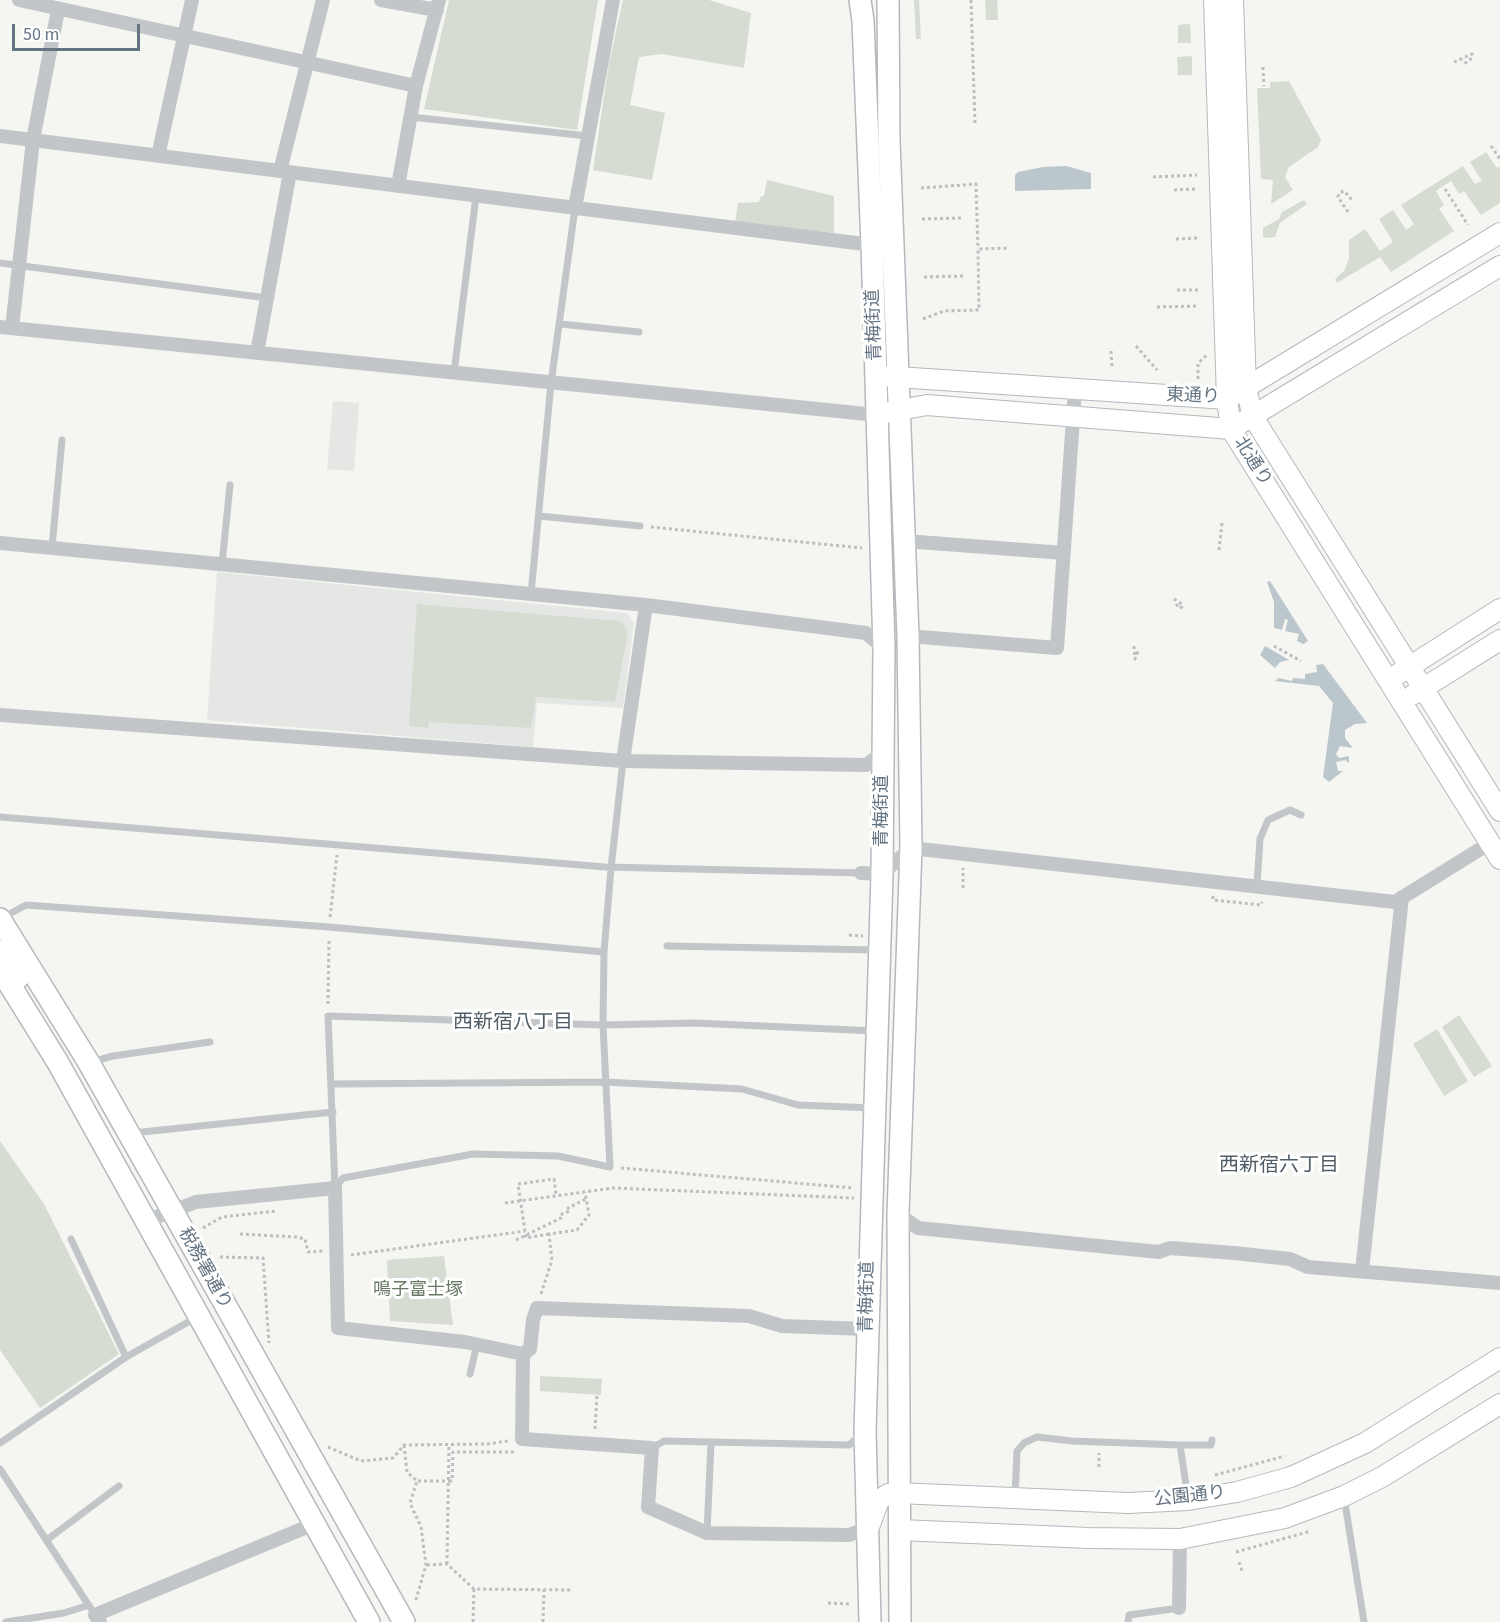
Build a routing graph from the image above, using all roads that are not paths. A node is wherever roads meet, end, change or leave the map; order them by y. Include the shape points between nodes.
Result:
1 (19, 0) edge
2 (192, 0) edge
3 (323, 0) edge
4 (381, 0) edge
5 (613, 0) edge
6 (888, 0) edge
7 (1214, 0) edge
8 (1233, 0) edge
9 (438, 5) edge
10 (862, 7) edge
11 (58, 10) junction
12 (184, 36) junction
13 (308, 61) junction
14 (416, 86) junction
15 (411, 117) junction
16 (0, 136) edge
17 (588, 136) junction
18 (33, 140) junction
19 (158, 156) junction
20 (285, 172) junction
21 (398, 186) junction
22 (476, 195) junction
23 (575, 208) junction
24 (1500, 233) edge
25 (872, 245) junction
26 (0, 263) edge
27 (17, 265) junction
28 (1500, 266) edge
29 (267, 298) junction
30 (560, 324) junction
31 (6, 327) edge
32 (639, 332) dead end
33 (875, 343) junction
34 (256, 353) junction
35 (454, 373) junction
36 (876, 376) junction
37 (899, 377) junction
38 (551, 383) junction
39 (1246, 388) junction
40 (1075, 390) junction
41 (1227, 399) junction
42 (899, 410) junction
43 (868, 415) junction
44 (1073, 416) junction
45 (1253, 417) junction
46 (1231, 429) junction
47 (62, 440) dead end
48 (230, 485) dead end
49 (538, 516) junction
50 (640, 526) road end
51 (905, 541) junction
52 (0, 543) edge
53 (52, 547) junction
54 (1064, 553) junction
55 (222, 564) junction
56 (531, 594) junction
57 (646, 605) junction
58 (1500, 609) edge
59 (908, 636) junction
60 (1500, 640) edge
61 (884, 648) junction
62 (1409, 667) junction
63 (1388, 680) junction
64 (1423, 688) junction
65 (1402, 702) junction
66 (0, 715) edge
67 (883, 753) junction
68 (623, 761) junction
69 (1500, 811) edge
70 (1301, 815) dead end
71 (0, 817) edge
72 (911, 848) junction
73 (1495, 850) edge
74 (611, 868) junction
75 (872, 874) junction
76 (1257, 886) junction
77 (1402, 897) junction
78 (0, 919) edge
79 (4, 943) edge
80 (872, 943) junction
81 (667, 946) dead end
82 (604, 952) junction
83 (0, 970) edge
84 (603, 1025) junction
85 (876, 1030) junction
86 (210, 1042) dead end
87 (48, 1047) junction
88 (89, 1063) junction
89 (605, 1082) junction
90 (332, 1084) junction
91 (873, 1108) junction
92 (333, 1112) junction
93 (128, 1134) junction
94 (335, 1188) junction
95 (173, 1213) junction
96 (898, 1214) junction
97 (146, 1221) junction
98 (71, 1239) dead end
99 (1362, 1271) junction
100 (1500, 1283) edge
101 (198, 1317) junction
102 (867, 1329) junction
103 (477, 1344) junction
104 (523, 1354) junction
105 (126, 1357) junction
106 (1500, 1358) edge
107 (470, 1374) dead end
108 (1500, 1404) edge
109 (865, 1431) junction
110 (1212, 1440) dead end
111 (0, 1443) edge
112 (711, 1443) junction
113 (1180, 1445) junction
114 (652, 1448) junction
115 (0, 1468) edge
116 (119, 1486) dead end
117 (898, 1492) junction
118 (1344, 1496) junction
119 (1015, 1497) junction
120 (1188, 1500) junction
121 (314, 1524) junction
122 (868, 1528) junction
123 (900, 1530) junction
124 (707, 1533) junction
125 (48, 1539) junction
126 (1180, 1539) junction
127 (1179, 1608) joint
128 (95, 1614) edge
129 (409, 1615) edge
130 (6, 1622) edge
131 (369, 1622) edge
132 (870, 1622) edge
133 (900, 1622) edge
134 (1128, 1622) edge
135 (1364, 1622) edge

1 - 11 street
2 - 12 street
3 - 13 street
4 - 9 street
5 - 17 street
6 - 37 main road, 青梅街道 via 889,141
7 - 41 main road, 北通り
8 - 39 main road, 北通り
9 - 14 street
10 - 25 main road, 青梅街道
11 - 12 street
11 - 18 street
12 - 13 street
12 - 19 street
13 - 14 street
13 - 20 street
14 - 15 street
15 - 17 lane
15 - 21 street
16 - 18 street
17 - 23 street
18 - 19 street
18 - 27 street
19 - 20 street
20 - 21 street
20 - 29 street
21 - 22 street
22 - 23 street
22 - 35 lane
23 - 25 street
23 - 30 lane
24 - 39 main road, 東通り
25 - 33 main road, 青梅街道
26 - 27 lane
27 - 29 lane
27 - 31 street
28 - 45 main road, 東通り
29 - 34 street
30 - 32 lane
30 - 38 lane
31 - 34 street
33 - 36 main road, 青梅街道
33 - 43 street
34 - 35 street
35 - 38 street
36 - 37 main road, 東通り
36 - 43 main road, 青梅街道
37 - 40 main road, 東通り
37 - 42 main road, 青梅街道
38 - 43 street
38 - 49 lane
39 - 41 main road, 東通り
39 - 45 main road, 北通り
40 - 41 main road, 東通り
40 - 44 street
41 - 46 main road, 北通り
42 - 43 main road, 東通り
42 - 44 main road, 東通り via 927,405
42 - 51 main road, 青梅街道
43 - 61 main road, 青梅街道 via 882,550
44 - 46 main road, 東通り
44 - 54 street
45 - 46 main road, 東通り
45 - 62 main road, 北通り
46 - 63 main road, 北通り
47 - 53 lane
48 - 55 lane
49 - 50 lane
49 - 56 lane
51 - 54 street
51 - 59 main road, 青梅街道
52 - 53 street
53 - 55 street
54 - 59 street via 1057,648
55 - 56 street
56 - 57 street
57 - 61 street via 866,633
57 - 68 street
58 - 62 main road
59 - 72 main road, 青梅街道
60 - 64 main road
61 - 67 main road, 青梅街道
62 - 63 main road
62 - 64 main road, 北通り
63 - 65 main road, 北通り
64 - 65 main road
64 - 69 main road, 北通り
65 - 73 main road, 北通り
66 - 68 street
67 - 68 street via 866,765
67 - 75 main road, 青梅街道
68 - 74 lane
70 - 76 lane via 1290,810 1268,820 1260,839
71 - 74 lane
72 - 75 street
72 - 76 street
72 - 96 main road, 青梅街道
73 - 77 street
74 - 75 lane
74 - 82 lane
75 - 80 main road, 青梅街道
76 - 77 street via 1395,902
77 - 99 street
78 - 79 main road, 税務署通り
78 - 82 lane via 26,905
79 - 87 main road
79 - 88 main road, 税務署通り
80 - 81 lane
80 - 85 main road, 青梅街道
82 - 84 lane
83 - 87 main road, 税務署通り
84 - 85 lane via 694,1023
84 - 89 lane
84 - 90 lane via 328,1016
85 - 91 main road, 青梅街道
86 - 88 lane
87 - 97 main road, 税務署通り
88 - 93 main road, 税務署通り
89 - 90 lane
89 - 91 lane via 742,1089 798,1105
89 - 94 lane via 610,1167 558,1156 473,1154 343,1178
90 - 92 lane
91 - 102 main road, 青梅街道 via 862,1194
92 - 93 lane
92 - 94 lane
93 - 95 main road, 税務署通り
94 - 95 street via 196,1202
94 - 103 street via 338,1328
95 - 97 street
95 - 129 main road, 税務署通り
96 - 99 street via 918,1228 1159,1252 1170,1248 1234,1253 1290,1259 1308,1267
96 - 117 main road, 青梅街道
97 - 101 main road, 税務署通り
98 - 105 lane
99 - 100 street
101 - 105 lane
101 - 121 main road, 税務署通り
102 - 104 street via 782,1326 749,1316 537,1308 530,1349
102 - 109 main road, 青梅街道
103 - 104 street
103 - 107 lane
104 - 114 street via 522,1439
105 - 111 lane
106 - 120 main road, 公園通り via 1328,1462 1237,1492
108 - 118 main road, 公園通り via 1383,1478
109 - 112 lane via 849,1445
109 - 122 main road, 青梅街道
110 - 113 lane via 1210,1445
112 - 114 lane via 664,1441
112 - 124 lane
113 - 119 lane via 1037,1437 1017,1451
113 - 120 lane
114 - 124 street via 648,1507
115 - 125 lane
116 - 125 lane
117 - 119 main road, 公園通り
117 - 122 main road via 879,1500
117 - 123 main road, 青梅街道
118 - 126 main road, 公園通り via 1285,1518
118 - 135 lane
119 - 120 main road, 公園通り via 1128,1503
121 - 128 street
121 - 131 main road, 税務署通り
122 - 123 main road
122 - 124 street via 849,1534
122 - 132 main road, 青梅街道
123 - 126 main road, 公園通り
123 - 133 main road, 青梅街道
125 - 128 lane
126 - 127 street
127 - 134 lane via 1129,1615
128 - 130 lane via 64,1613

